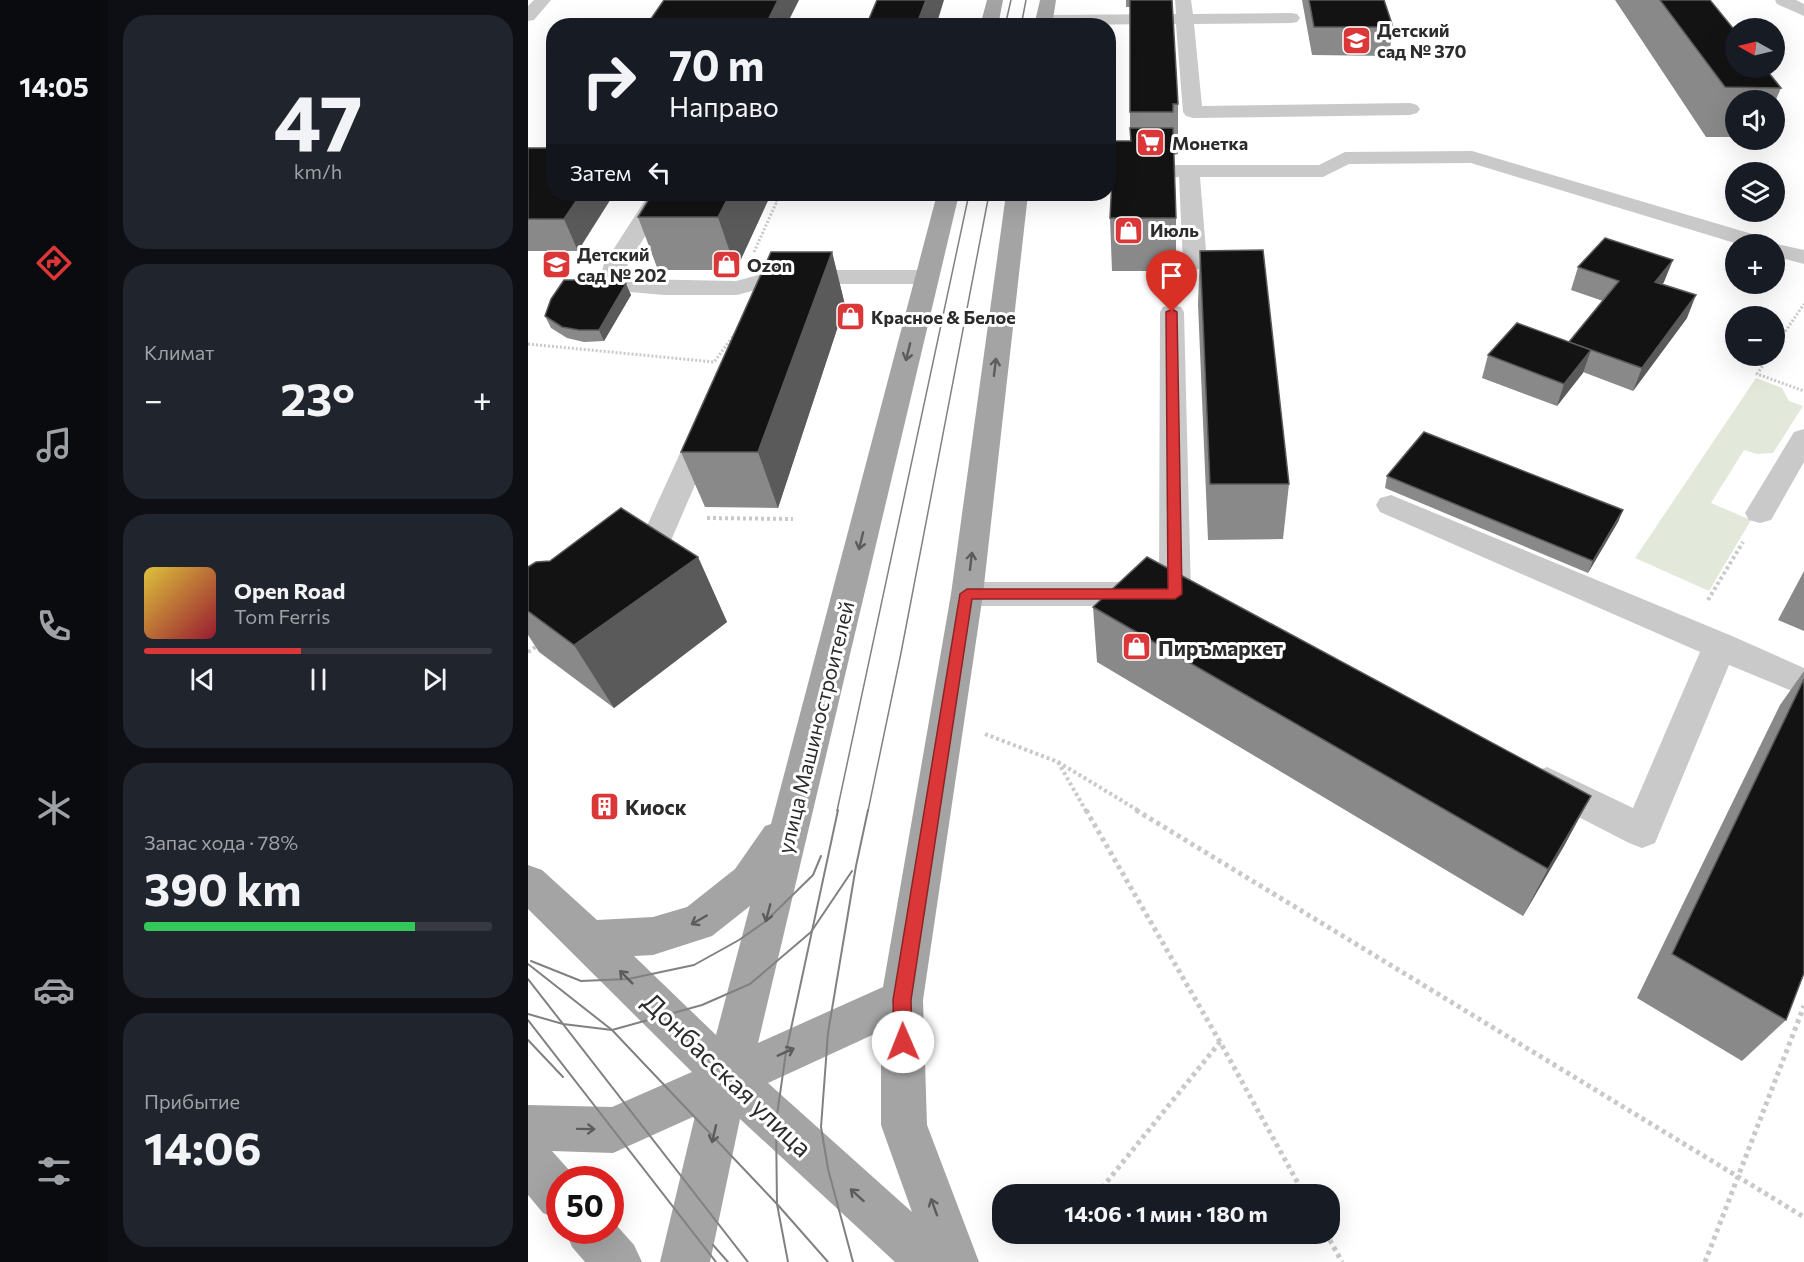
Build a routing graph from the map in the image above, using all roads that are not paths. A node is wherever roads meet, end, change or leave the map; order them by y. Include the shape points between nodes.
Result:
1 (543, 0) edge
2 (995, 0) edge
3 (1048, 0) edge
4 (1782, 0) edge
5 (1184, 9) edge
6 (1804, 11) edge
7 (528, 16) edge
8 (991, 18) edge
9 (1045, 18) edge
10 (1094, 18) edge
11 (1290, 18) dead end
12 (1410, 109) dead end
13 (1116, 171) edge
14 (1189, 171) junction
15 (656, 201) edge
16 (946, 201) edge
17 (1016, 201) edge
18 (1728, 234) edge
19 (1785, 252) edge
20 (1804, 257) edge
21 (1195, 263) dead end
22 (927, 276) junction
23 (777, 277) junction
24 (758, 307) edge
25 (1172, 312) dead end
26 (717, 402) edge
27 (1804, 438) edge
28 (1391, 505) dead end
29 (1760, 513) road end
30 (611, 587) edge
31 (967, 594) junction
32 (1175, 594) junction
33 (1207, 610) edge
34 (1720, 645) junction
35 (1804, 683) edge
36 (1515, 766) edge
37 (793, 816) junction
38 (528, 883) edge
39 (589, 939) junction
40 (902, 1000) junction
41 (728, 1077) junction
42 (528, 1128) edge
43 (528, 1160) edge
44 (546, 1180) edge
45 (601, 1244) edge
46 (617, 1262) edge
47 (685, 1262) edge
48 (931, 1262) edge
49 (954, 1262) edge

1 - 7 street
2 - 8 main road
3 - 9 main road
4 - 6 street
5 - 10 street
5 - 11 street
5 - 12 street via 1193,112
13 - 14 street
14 - 18 street via 1323,171 1345,158 1472,157
14 - 21 street
15 - 23 street via 616,264 613,275 628,286 737,288
16 - 22 main road, улица Машиностроителей
31 -> 17 main road
19 - 20 street
22 - 23 street
22 -> 37 main road, улица Машиностроителей
23 - 24 street via 764,291
25 - 32 street
26 - 30 street via 647,560
27 - 29 street
28 - 34 street
31 - 32 street
31 - 40 main road
32 - 33 street
34 - 35 street
34 - 36 street via 1642,831
37 -> 39 main road via 748,882 698,923 653,936
37 -> 41 main road, улица Машиностроителей
38 - 39 main road, Донбасская улица
41 -> 39 main road, Донбасская улица
41 -> 40 main road
49 -> 40 main road via 904,1125
42 -> 41 main road via 613,1130
41 -> 47 main road, улица Машиностроителей
48 -> 41 main road, Донбасская улица
43 - 44 main road
45 - 46 main road

